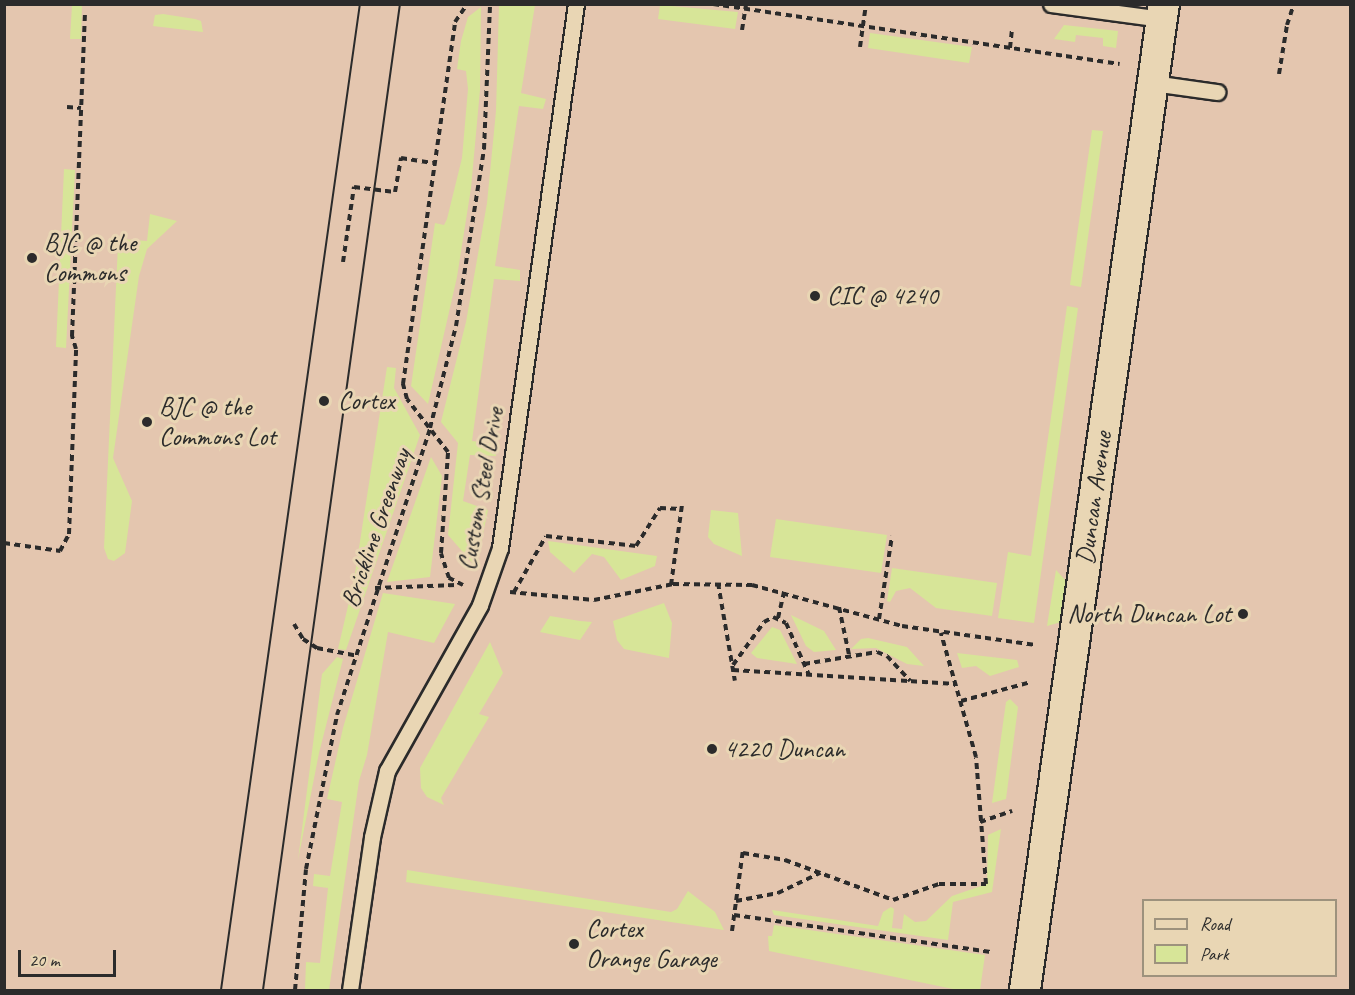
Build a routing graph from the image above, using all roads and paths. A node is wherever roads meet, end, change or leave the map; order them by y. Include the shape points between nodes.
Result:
1 (467, 4) edge
2 (490, 4) edge
3 (576, 4) edge
4 (713, 4) edge
5 (866, 4) edge
6 (1051, 4) edge
7 (1294, 4) edge
8 (746, 7) edge
9 (85, 11) dead end
10 (1163, 12) edge
11 (863, 26) junction
12 (742, 30) dead end
13 (1012, 30) dead end
14 (860, 47) dead end
15 (1010, 48) junction
16 (1120, 64) dead end
17 (1279, 74) dead end
18 (1153, 83) junction
19 (1217, 92) dead end
20 (67, 107) dead end
21 (81, 108) junction
22 (433, 163) junction
23 (343, 262) dead end
24 (430, 428) junction
25 (892, 536) dead end
26 (4, 543) edge
27 (456, 584) junction
28 (718, 584) junction
29 (465, 585) dead end
30 (671, 585) junction
31 (375, 588) junction
32 (507, 591) dead end
33 (784, 591) junction
34 (514, 592) junction
35 (839, 607) junction
36 (778, 618) junction
37 (879, 619) junction
38 (294, 624) dead end
39 (941, 633) junction
40 (1036, 645) dead end
41 (354, 655) junction
42 (849, 655) junction
43 (804, 664) junction
44 (733, 667) junction
45 (809, 675) junction
46 (735, 681) dead end
47 (910, 681) junction
48 (1031, 682) dead end
49 (956, 684) junction
50 (961, 701) junction
51 (1012, 811) dead end
52 (980, 822) junction
53 (820, 873) junction
54 (736, 901) junction
55 (734, 915) junction
56 (732, 931) dead end
57 (992, 952) dead end
58 (294, 990) edge
59 (350, 990) edge
60 (1024, 990) edge

1 - 22 path via 455,22
2 - 24 path, Brickline Greenway via 488,94 476,207 456,326
3 - 59 lane, Custom Steel Drive via 500,548 480,605 387,771 372,837
4 - 8 path
5 - 11 path
6 - 10 lane
7 - 17 path
8 - 11 path
8 - 12 path
9 - 21 path
10 - 18 street, Duncan Avenue
11 - 14 path
11 - 15 path
13 - 15 path
15 - 16 path
18 - 19 lane
18 - 60 street, Duncan Avenue
20 - 21 path
21 - 26 path via 69,534 60,551
22 - 23 path via 401,158 395,192 354,187
22 - 24 path via 403,384 407,399
24 - 27 path via 448,452 441,553 449,578
24 - 31 path, Brickline Greenway
25 - 37 path
27 - 29 path
27 - 31 path
28 - 30 path
28 - 33 path
28 - 44 path
30 - 34 path via 594,600
30 - 34 path via 681,507 660,508 636,546 546,536
31 - 41 path, Brickline Greenway
32 - 34 path
33 - 35 path
33 - 36 path
35 - 37 path
35 - 42 path
36 - 43 path via 786,623
36 - 44 path via 764,622
37 - 39 path
38 - 41 path via 303,639 317,648
39 - 40 path
39 - 49 path
41 - 58 path, Brickline Greenway via 313,825
42 - 43 path
42 - 47 path via 877,652 887,656
43 - 45 path
44 - 45 path
44 - 46 path
45 - 47 path
47 - 49 path
48 - 50 path
49 - 50 path
50 - 52 path via 977,765
51 - 52 path
52 - 53 path via 987,875 983,885 939,884 893,900
53 - 54 path via 778,893
53 - 54 path via 743,851
54 - 55 path
55 - 56 path
55 - 57 path

